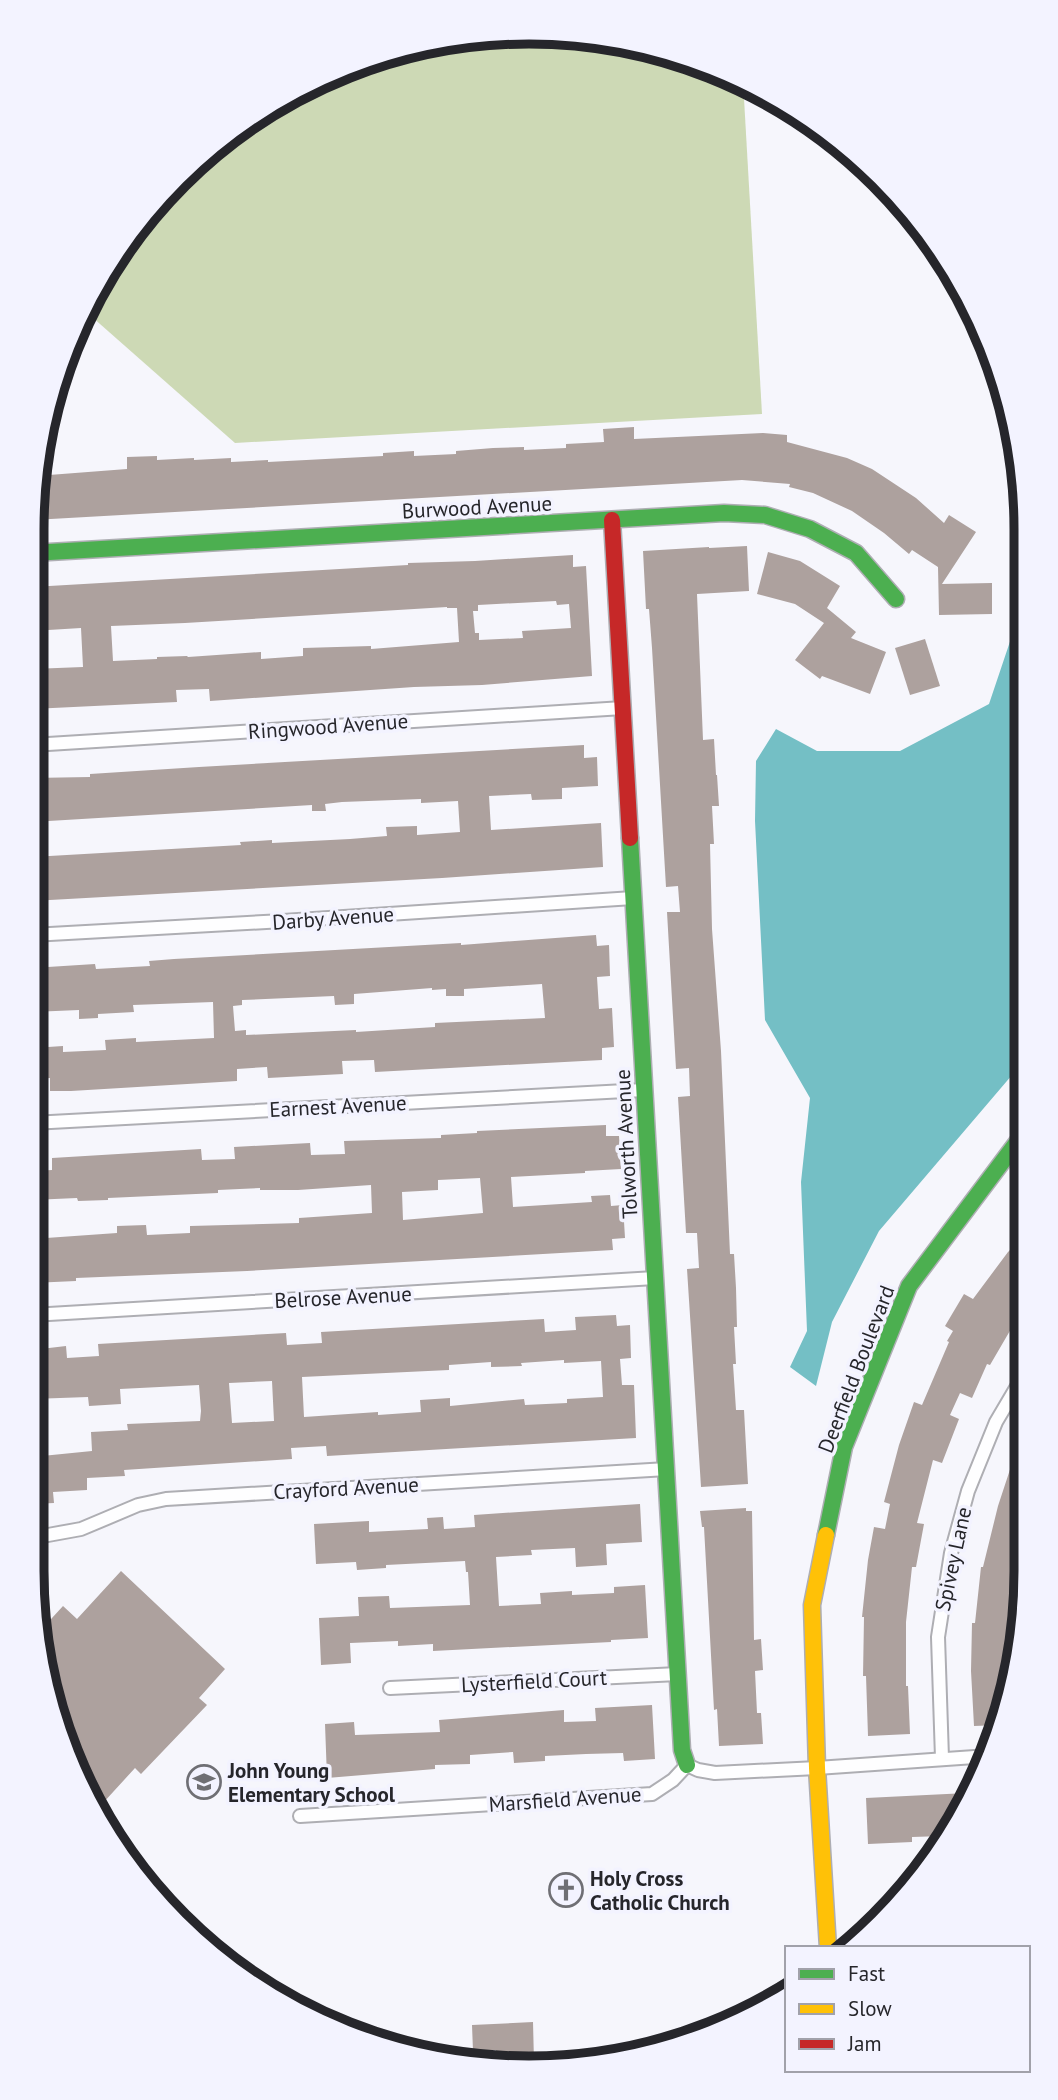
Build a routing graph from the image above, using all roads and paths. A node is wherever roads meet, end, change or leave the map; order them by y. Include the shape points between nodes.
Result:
1 (612, 520) junction
2 (44, 552) edge
3 (895, 599) dead end
4 (623, 708) junction
5 (44, 744) edge
6 (634, 898) junction
7 (44, 934) edge
8 (644, 1090) junction
9 (44, 1122) edge
10 (1014, 1146) edge
11 (655, 1278) junction
12 (44, 1314) edge
13 (1014, 1392) edge
14 (667, 1469) junction
15 (44, 1534) edge
16 (678, 1674) junction
17 (390, 1688) dead end
18 (977, 1757) edge
19 (942, 1758) junction
20 (687, 1765) junction
21 (817, 1768) junction
22 (300, 1816) dead end
23 (828, 1946) edge

1 - 2 street, Burwood Avenue
1 - 3 street, Burwood Avenue via 765,515 810,528 856,553
1 - 4 street, Tolworth Avenue
4 - 5 street, Ringwood Avenue
4 - 6 street, Tolworth Avenue
6 - 7 street, Darby Avenue
6 - 8 street, Tolworth Avenue
8 - 9 street, Earnest Avenue
8 - 11 street, Tolworth Avenue
10 - 21 street, Deerfield Boulevard via 909,1286 845,1447 813,1605
11 - 12 street, Belrose Avenue
11 - 14 street, Tolworth Avenue
13 - 19 street, Spivey Lane via 972,1480 951,1553 938,1637
14 - 15 street, Crayford Avenue via 166,1499 138,1505 81,1529
14 - 16 street, Tolworth Avenue
16 - 17 street, Lysterfield Court
16 - 20 street, Tolworth Avenue
18 - 19 street
19 - 21 street
20 - 21 street via 715,1773
20 - 22 street, Marsfield Avenue via 652,1794
21 - 23 street, Deerfield Boulevard

